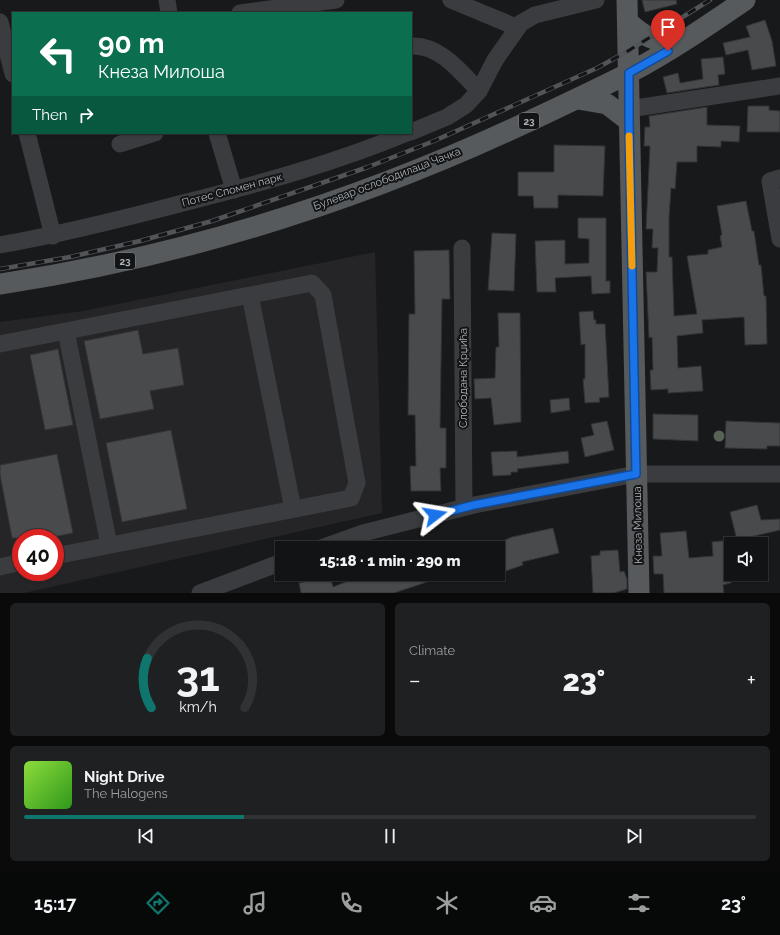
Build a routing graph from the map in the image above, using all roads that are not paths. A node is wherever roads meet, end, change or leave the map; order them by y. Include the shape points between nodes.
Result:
1 (167, 0) edge
2 (336, 0) edge
3 (451, 0) edge
4 (596, 0) edge
5 (627, 0) edge
6 (745, 0) edge
7 (170, 12) edge
8 (247, 12) edge
9 (0, 22) edge
10 (628, 22) junction
11 (516, 27) junction
12 (686, 39) junction
13 (412, 46) edge
14 (12, 70) edge
15 (629, 73) junction
16 (780, 86) edge
17 (479, 91) junction
18 (578, 99) junction
19 (629, 115) junction
20 (412, 132) edge
21 (28, 134) edge
22 (152, 134) edge
23 (217, 134) edge
24 (405, 134) edge
25 (120, 144) dead end
26 (780, 178) edge
27 (234, 190) junction
28 (53, 236) junction
29 (780, 239) edge
30 (0, 245) edge
31 (462, 248) dead end
32 (0, 284) edge
33 (250, 295) junction
34 (66, 331) junction
35 (0, 344) edge
36 (636, 474) junction
37 (780, 474) edge
38 (464, 507) junction
39 (293, 509) junction
40 (340, 541) edge
41 (109, 545) junction
42 (64, 554) edge
43 (12, 564) edge
44 (275, 565) edge
45 (0, 567) edge
46 (200, 593) edge
47 (639, 593) edge

1 - 7 street
2 - 8 street
3 - 11 street
4 - 11 street via 535,15
5 - 10 main road, Кнеза Милоша
6 - 12 main road, Булевар ослободилаца Чачка / 23
9 - 14 street
10 - 12 main road via 646,37 657,41
10 - 15 main road, Кнеза Милоша
11 - 17 street
12 - 15 main road, Булевар ослободилаца Чачка / 23
13 - 17 street via 439,53
15 - 18 main road, Булевар ослободилаца Чачка / 23
15 - 19 main road, Кнеза Милоша
16 - 19 street
17 - 20 street via 454,113
18 - 19 main road via 607,104
18 - 32 main road, Булевар ослободилаца Чачка / 23 via 415,171 292,214 168,250
19 - 36 main road, Кнеза Милоша
21 - 28 street
22 - 25 street
23 - 27 street
24 - 27 street, Потес Спомен парк
26 - 29 street via 770,181
27 - 28 street, Потес Спомен парк
28 - 30 street, Потес Спомен парк
31 - 38 street, Слободана Крџића
33 - 34 street
33 - 39 street
33 - 39 street via 312,283 323,295 357,483 351,498
34 - 35 street
34 - 41 street
36 - 37 street
36 - 38 street
36 - 47 main road, Кнеза Милоша
38 - 40 street
39 - 41 street
41 - 42 street
43 - 45 street
44 - 46 street

